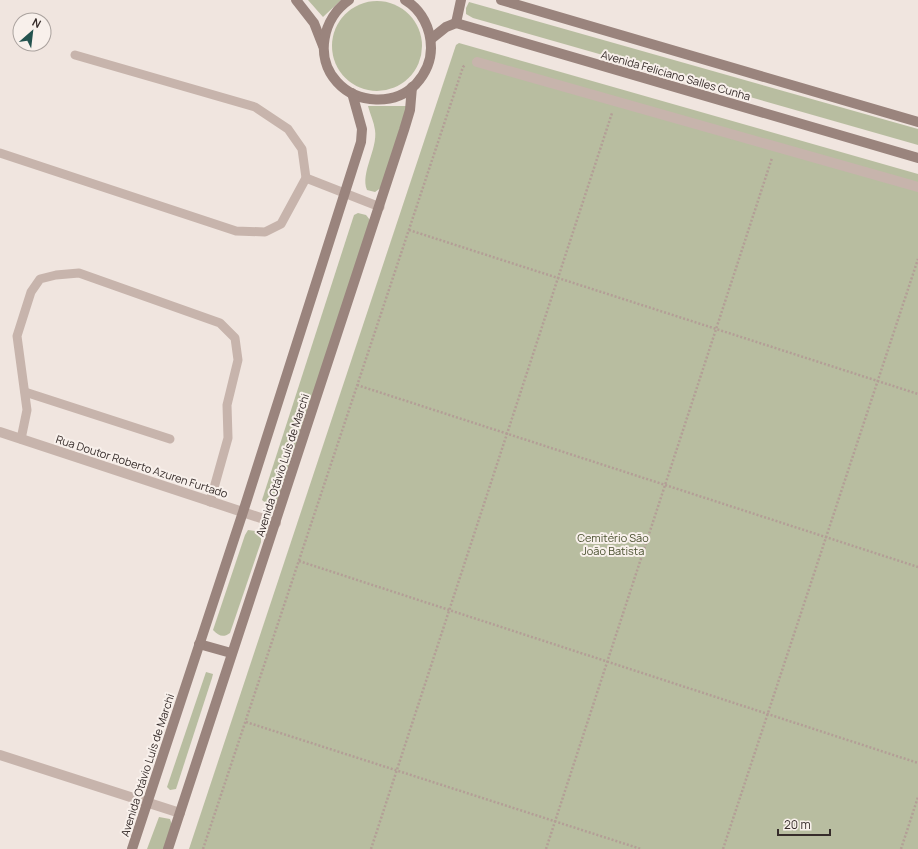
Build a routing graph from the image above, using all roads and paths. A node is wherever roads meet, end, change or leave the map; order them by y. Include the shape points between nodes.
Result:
1 (296, 0) edge
2 (349, 0) edge
3 (405, 0) edge
4 (460, 0) edge
5 (501, 0) edge
6 (456, 23) junction
7 (431, 39) junction
8 (323, 47) junction
9 (75, 55) dead end
10 (477, 62) joint
11 (412, 87) junction
12 (352, 93) junction
13 (616, 102) junction
14 (918, 122) edge
15 (776, 147) junction
16 (0, 153) edge
17 (918, 158) edge
18 (306, 178) junction
19 (918, 187) edge
20 (344, 193) junction
21 (380, 206) junction
22 (409, 230) junction
23 (918, 259) edge
24 (558, 278) junction
25 (716, 329) junction
26 (878, 381) junction
27 (357, 385) junction
28 (25, 392) junction
29 (918, 394) edge
30 (0, 432) edge
31 (507, 434) junction
32 (21, 439) junction
33 (170, 439) dead end
34 (665, 485) junction
35 (210, 502) junction
36 (243, 512) junction
37 (276, 523) junction
38 (826, 538) junction
39 (299, 561) junction
40 (918, 567) edge
41 (449, 610) junction
42 (199, 644) junction
43 (231, 653) junction
44 (608, 661) junction
45 (768, 714) junction
46 (246, 722) junction
47 (0, 755) edge
48 (918, 763) edge
49 (397, 770) junction
50 (918, 797) edge
51 (147, 803) junction
52 (180, 813) junction
53 (555, 821) junction
54 (132, 849) edge
55 (168, 849) edge
56 (203, 849) edge
57 (371, 849) edge
58 (546, 849) edge
59 (641, 849) edge
60 (723, 849) edge
61 (901, 849) edge

1 - 8 main road via 314,23
2 - 8 main road via 334,13 326,29
3 - 7 main road via 416,8 423,18
4 - 6 main road
5 - 14 main road, Avenida Feliciano Salles Cunha
6 - 7 main road via 446,26
6 - 17 main road, Avenida Feliciano Salles Cunha
7 - 11 main road via 431,53 427,66 421,78
8 - 12 main road via 327,65 337,82
9 - 18 lane via 255,107 288,129 302,149
10 - 13 street
10 - 22 path via 463,67
11 - 12 main road via 389,99 370,99
11 - 21 main road, Avenida Otávio Luís de Marchi via 410,110
12 - 20 main road, Avenida Otávio Luís de Marchi via 362,129 361,142
13 - 15 street
13 - 24 path
15 - 19 street
15 - 25 path
16 - 18 lane via 236,231 265,232 282,224
18 - 20 lane
20 - 21 lane
20 - 36 main road, Avenida Otávio Luís de Marchi
21 - 37 main road, Avenida Otávio Luís de Marchi
22 - 24 path
22 - 27 path
23 - 26 path
24 - 25 path
24 - 31 path
25 - 26 path
25 - 34 path
26 - 29 path
26 - 38 path
27 - 31 path
27 - 39 path
28 - 32 lane via 27,410
28 - 33 lane
28 - 35 lane via 17,336 31,292 40,279 79,273 220,323 235,338 238,360 227,406 228,438
30 - 32 street, Rua Doutor Roberto Azuren Furtado
31 - 34 path
31 - 41 path
32 - 35 street, Rua Doutor Roberto Azuren Furtado
34 - 38 path
34 - 44 path
35 - 36 street, Rua Doutor Roberto Azuren Furtado
36 - 37 street, Rua Doutor Roberto Azuren Furtado
36 - 42 main road, Avenida Otávio Luís de Marchi
37 - 43 main road, Avenida Otávio Luís de Marchi
38 - 40 path
38 - 45 path
39 - 41 path
39 - 46 path
41 - 44 path
41 - 49 path
42 - 43 main road
42 - 51 main road, Avenida Otávio Luís de Marchi
43 - 52 main road, Avenida Otávio Luís de Marchi
44 - 45 path
44 - 53 path
45 - 48 path
45 - 60 path
46 - 49 path
46 - 56 path
47 - 51 street
49 - 53 path
49 - 57 path
50 - 61 path
51 - 52 street
51 - 54 main road, Avenida Otávio Luís de Marchi
52 - 55 main road, Avenida Otávio Luís de Marchi
53 - 58 path
53 - 59 path

